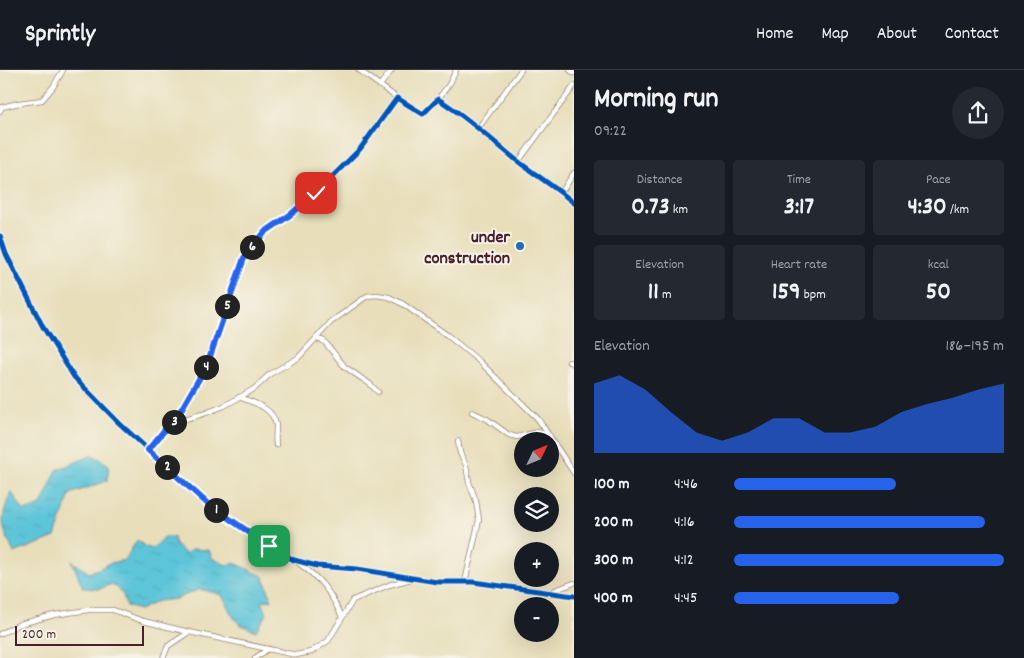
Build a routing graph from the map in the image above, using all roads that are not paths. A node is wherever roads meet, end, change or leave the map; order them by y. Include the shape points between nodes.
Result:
1 (63, 70) edge
2 (359, 70) edge
3 (392, 70) edge
4 (456, 70) edge
5 (521, 70) edge
6 (570, 70) edge
7 (574, 73) edge
8 (380, 85) junction
9 (574, 86) edge
10 (397, 98) junction
11 (438, 99) junction
12 (0, 111) edge
13 (479, 127) junction
14 (518, 162) junction
15 (574, 173) edge
16 (562, 192) junction
17 (574, 204) edge
18 (0, 236) edge
19 (317, 339) junction
20 (378, 392) dead end
21 (240, 397) junction
22 (472, 412) dead end
23 (174, 422) junction
24 (547, 432) edge
25 (514, 436) edge
26 (458, 442) dead end
27 (276, 445) dead end
28 (148, 450) junction
29 (559, 450) edge
30 (574, 473) edge
31 (294, 560) junction
32 (414, 578) junction
33 (465, 582) junction
34 (574, 583) edge
35 (549, 593) junction
36 (574, 596) edge
37 (342, 616) junction
38 (189, 632) junction
39 (0, 634) edge
40 (268, 649) junction
41 (163, 658) edge
42 (255, 658) edge

1 - 12 street via 42,100 2,107
2 - 8 street
3 - 8 street
4 - 11 street
5 - 13 street
6 - 7 street
8 - 10 street
9 - 14 street
10 - 11 street via 423,114
10 - 23 street via 360,149 316,193 265,232 244,258 207,365
11 - 13 street
13 - 14 street
14 - 16 street
15 - 16 street
16 - 17 street
18 - 28 street via 44,327 74,377
19 - 20 street via 324,340 345,367
19 - 21 street via 298,358
19 - 24 street via 331,322 368,296 389,297 440,330 479,361 531,411
21 - 23 street
21 - 27 street via 271,413 276,425
22 - 25 street
23 - 28 street
26 - 33 street via 479,520
28 - 31 street via 208,504
29 - 30 street
31 - 32 street via 317,566
31 - 37 street via 323,584
32 - 33 street
32 - 37 street via 352,600
33 - 35 street
34 - 35 street
35 - 36 street
37 - 40 street via 328,641 311,652 296,655
38 - 39 street via 113,610 88,610 20,624
38 - 40 street
38 - 41 street via 168,646
40 - 42 street

